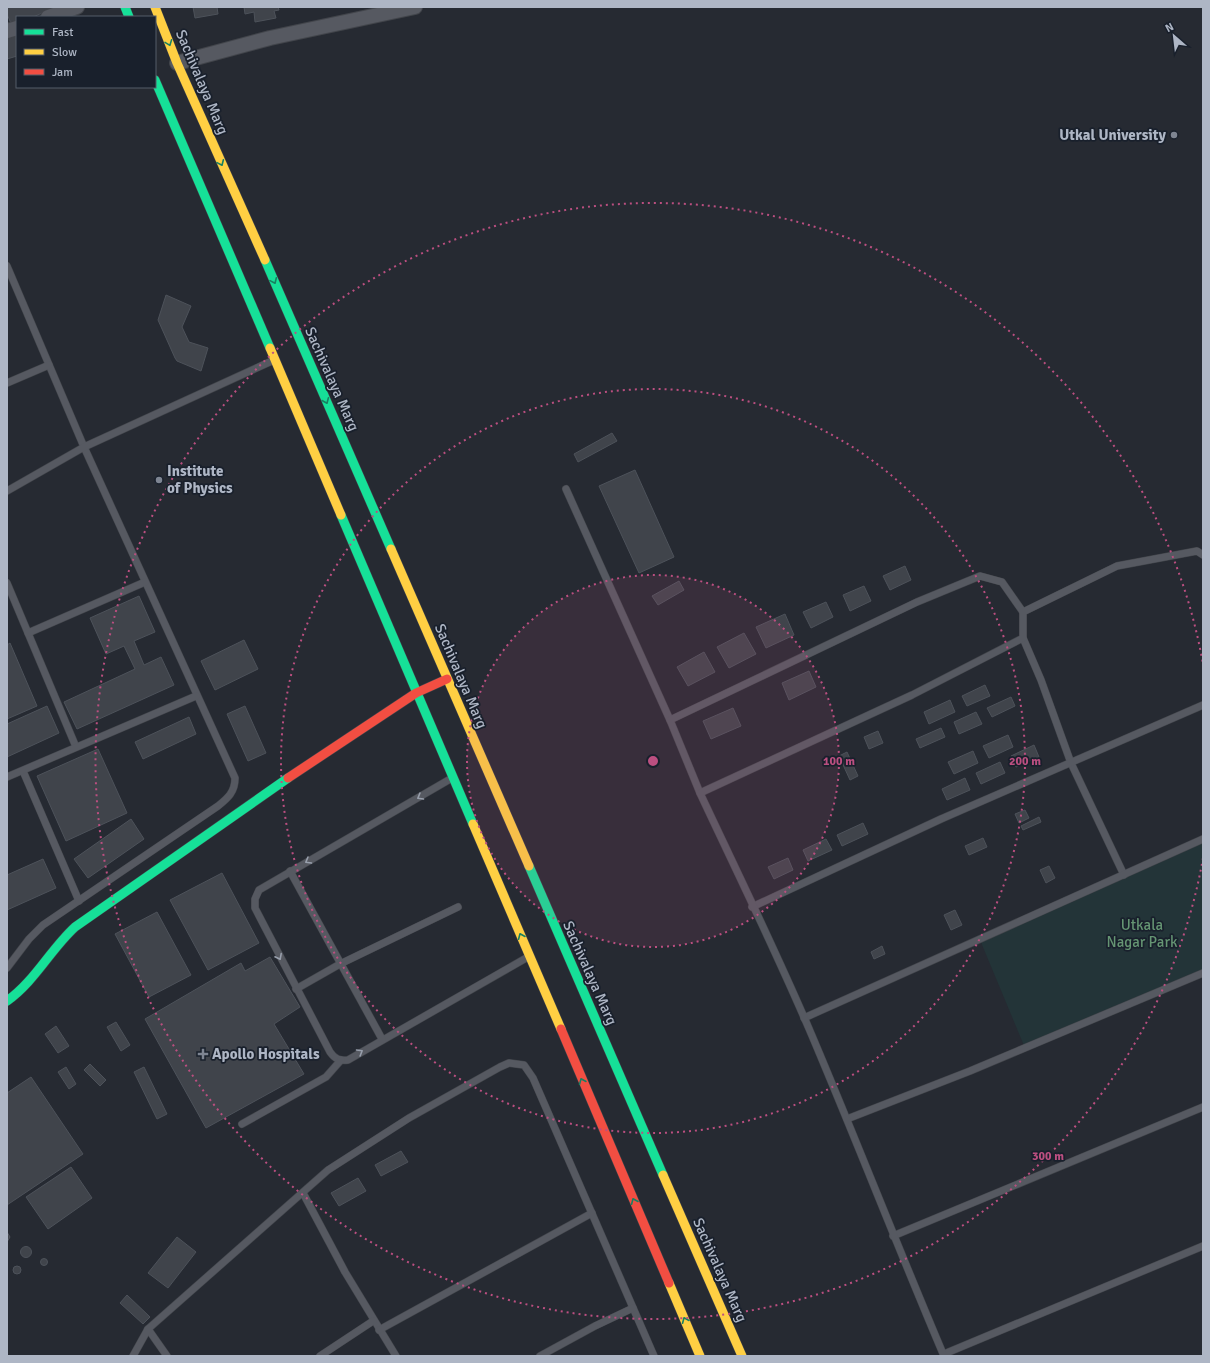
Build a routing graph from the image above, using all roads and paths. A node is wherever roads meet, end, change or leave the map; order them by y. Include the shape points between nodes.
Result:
1 (78, 7) edge
2 (155, 7) edge
3 (415, 7) edge
4 (51, 16) edge
5 (159, 30) edge
6 (177, 63) junction
7 (156, 82) edge
8 (7, 266) edge
9 (274, 360) junction
10 (49, 365) junction
11 (7, 383) edge
12 (84, 447) junction
13 (566, 489) dead end
14 (7, 491) edge
15 (1203, 555) edge
16 (145, 582) junction
17 (7, 583) edge
18 (1023, 612) junction
19 (28, 633) junction
20 (1023, 638) junction
21 (447, 679) junction
22 (416, 694) junction
23 (196, 696) junction
24 (1203, 705) edge
25 (670, 720) junction
26 (76, 747) junction
27 (1071, 763) junction
28 (23, 771) junction
29 (7, 777) edge
30 (454, 777) junction
31 (700, 793) junction
32 (1203, 839) edge
33 (290, 871) junction
34 (1124, 875) junction
35 (79, 901) junction
36 (458, 907) dead end
37 (752, 907) junction
38 (530, 956) junction
39 (340, 964) junction
40 (7, 968) edge
41 (1203, 973) edge
42 (296, 989) junction
43 (7, 1001) edge
44 (804, 1018) junction
45 (382, 1039) junction
46 (341, 1060) junction
47 (1203, 1108) edge
48 (847, 1119) junction
49 (242, 1124) dead end
50 (303, 1193) junction
51 (592, 1213) junction
52 (893, 1236) junction
53 (1203, 1246) edge
54 (633, 1308) junction
55 (373, 1321) junction
56 (148, 1329) junction
57 (379, 1330) junction
58 (944, 1355) edge
59 (133, 1356) edge
60 (167, 1356) edge
61 (320, 1356) edge
62 (396, 1356) edge
63 (540, 1356) edge
64 (654, 1356) edge
65 (700, 1356) edge
66 (742, 1356) edge

1 - 4 street
2 - 5 main road, Sachivalaya Marg
3 - 6 street via 270,38
5 -> 6 main road, Sachivalaya Marg
6 -> 21 main road, Sachivalaya Marg
7 - 9 main road
8 - 10 lane
9 - 12 lane
9 - 22 main road
10 - 11 lane
10 - 12 lane
12 - 14 lane
12 - 16 lane
13 - 25 lane
15 - 18 lane via 1197,551 1117,566
16 - 19 lane
16 - 23 lane
17 - 19 lane
18 - 20 lane
18 - 25 lane via 1002,582 980,576 917,602
19 - 26 lane
20 - 27 lane
20 - 31 lane via 912,695
21 - 22 main road
21 - 66 main road, Sachivalaya Marg
22 - 30 main road
22 - 43 main road via 247,806 75,927 60,941 40,970
23 - 26 lane
23 - 35 lane via 235,778 235,788 218,806
24 - 27 lane
25 - 31 lane
26 - 28 lane
27 - 34 lane
27 - 37 lane via 934,822
28 - 29 lane
28 - 35 lane
30 -> 33 lane
38 -> 30 main road
31 - 37 lane
32 - 34 lane
33 - 39 lane
33 -> 42 lane via 258,890 254,899 255,908
34 - 44 lane
35 - 40 lane via 43,925
36 - 39 lane
37 - 44 lane
38 - 45 lane
65 -> 38 main road
39 - 42 lane
39 - 45 lane
41 - 48 lane via 970,1071
42 - 46 lane via 330,1052 334,1058
44 - 48 lane
46 -> 45 lane via 348,1060
46 - 49 lane via 326,1077
47 - 52 lane
48 - 52 lane
50 - 51 lane via 328,1170 409,1118 500,1067 518,1063 524,1065 533,1078
50 - 55 lane
50 - 56 lane
51 - 54 lane
51 - 57 lane
52 - 58 lane
53 - 58 lane
54 - 63 lane
54 - 64 lane
55 - 57 lane
55 - 61 lane
56 - 59 lane
56 - 60 lane
57 - 62 lane

